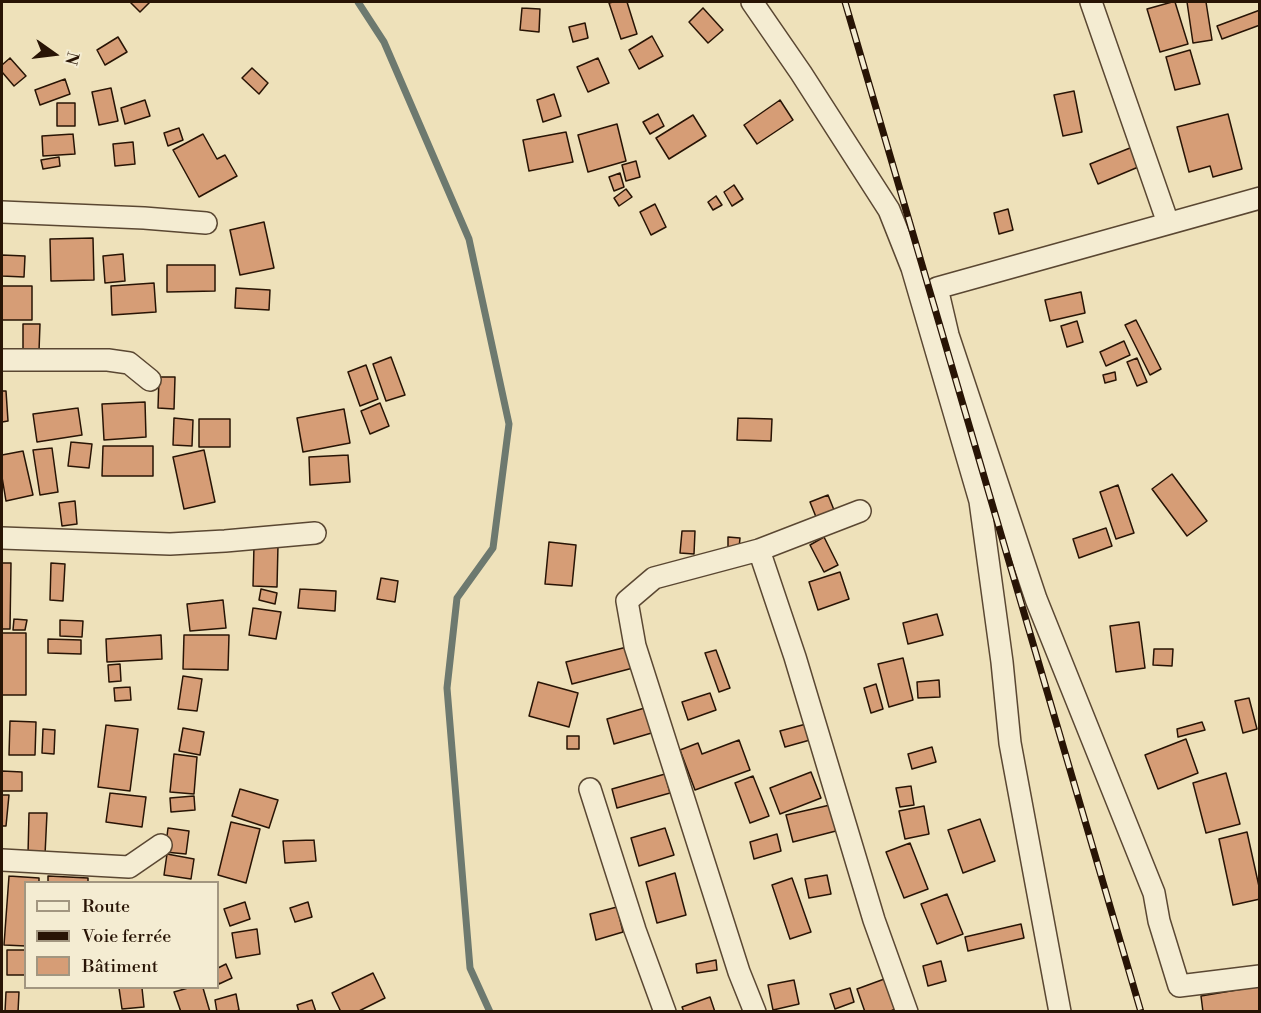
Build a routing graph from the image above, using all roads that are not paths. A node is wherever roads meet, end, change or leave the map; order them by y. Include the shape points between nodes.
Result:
1 (752, 2) edge
2 (1091, 2) edge
3 (1260, 198) edge
4 (2, 212) edge
5 (206, 223) dead end
6 (1168, 223) junction
7 (2, 360) edge
8 (150, 380) dead end
9 (860, 511) dead end
10 (315, 533) dead end
11 (2, 538) edge
12 (759, 550) junction
13 (591, 789) dead end
14 (161, 845) dead end
15 (2, 860) edge
16 (1260, 976) edge
17 (665, 1011) edge
18 (755, 1011) edge
19 (908, 1011) edge
20 (1058, 1011) edge

1 - 20 street via 889,210 912,268 980,501 1010,743
2 - 6 street
3 - 6 street
4 - 5 street
6 - 16 street via 937,288 948,335 1036,599 1154,893 1179,986
7 - 8 street via 108,360 129,363
9 - 12 street
10 - 11 street via 170,544
12 - 18 street via 654,578 627,601 635,646 739,972
12 - 19 street via 874,920
13 - 17 street
14 - 15 street via 129,867

